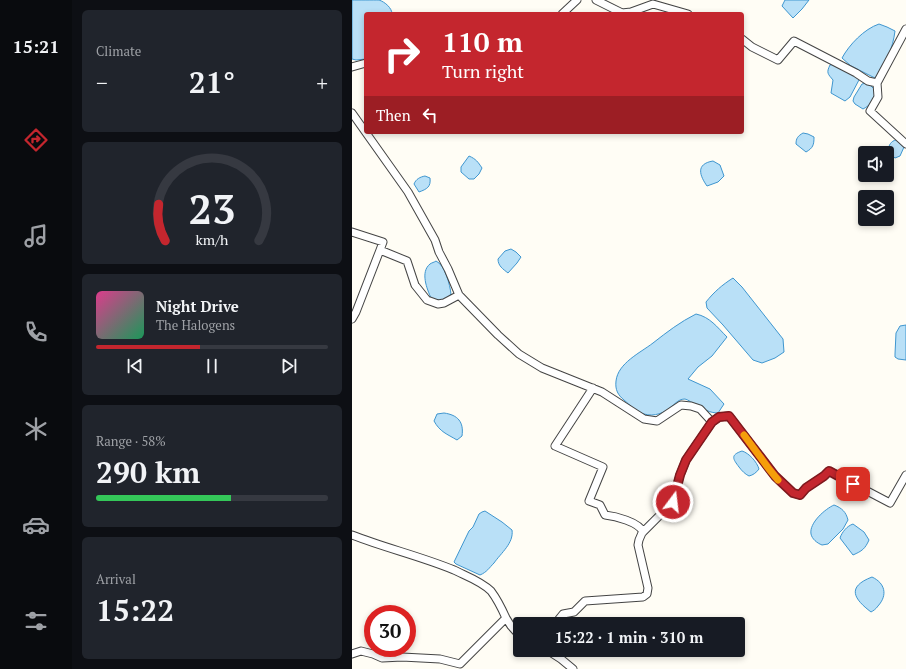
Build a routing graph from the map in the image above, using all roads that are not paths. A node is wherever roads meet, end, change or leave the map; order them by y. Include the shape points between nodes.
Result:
1 (577, 0) edge
2 (596, 0) edge
3 (564, 12) edge
4 (620, 12) edge
5 (631, 12) edge
6 (681, 12) edge
7 (906, 29) edge
8 (744, 40) edge
9 (364, 64) edge
10 (352, 67) edge
11 (877, 83) junction
12 (352, 113) edge
13 (364, 130) edge
14 (367, 134) edge
15 (906, 144) edge
16 (352, 232) edge
17 (380, 250) junction
18 (459, 295) junction
19 (352, 319) edge
20 (593, 388) junction
21 (712, 422) junction
22 (906, 475) edge
23 (643, 532) junction
24 (352, 535) edge
25 (561, 617) edge
26 (506, 618) junction
27 (513, 628) edge
28 (352, 654) edge
29 (559, 657) edge
30 (459, 667) edge
31 (573, 669) edge

1 - 3 street
2 - 4 street
5 - 6 street via 653,4
7 - 11 street
8 - 11 street via 752,47 778,60 794,41 868,81
9 - 10 street
11 - 15 street via 878,97 870,112
12 - 13 street
14 - 18 street via 408,192 435,240
16 - 17 street via 383,242
17 - 18 street via 407,261 415,285 427,300 438,304
17 - 19 street
18 - 20 street via 518,354 542,368
20 - 21 street via 644,419 657,421 681,405 700,409
20 - 23 street via 555,446 603,467 589,501 600,505 605,515 634,524
21 - 22 street via 719,417 729,416 775,476 793,493 800,495 829,471 890,503
21 - 23 street via 686,460 673,502
23 - 25 street via 638,545 648,588 647,594 643,597 585,601 574,612
24 - 26 street via 437,563 471,578 491,592
26 - 27 street
26 - 30 street
28 - 30 street via 361,651 382,658 440,659
29 - 31 street

